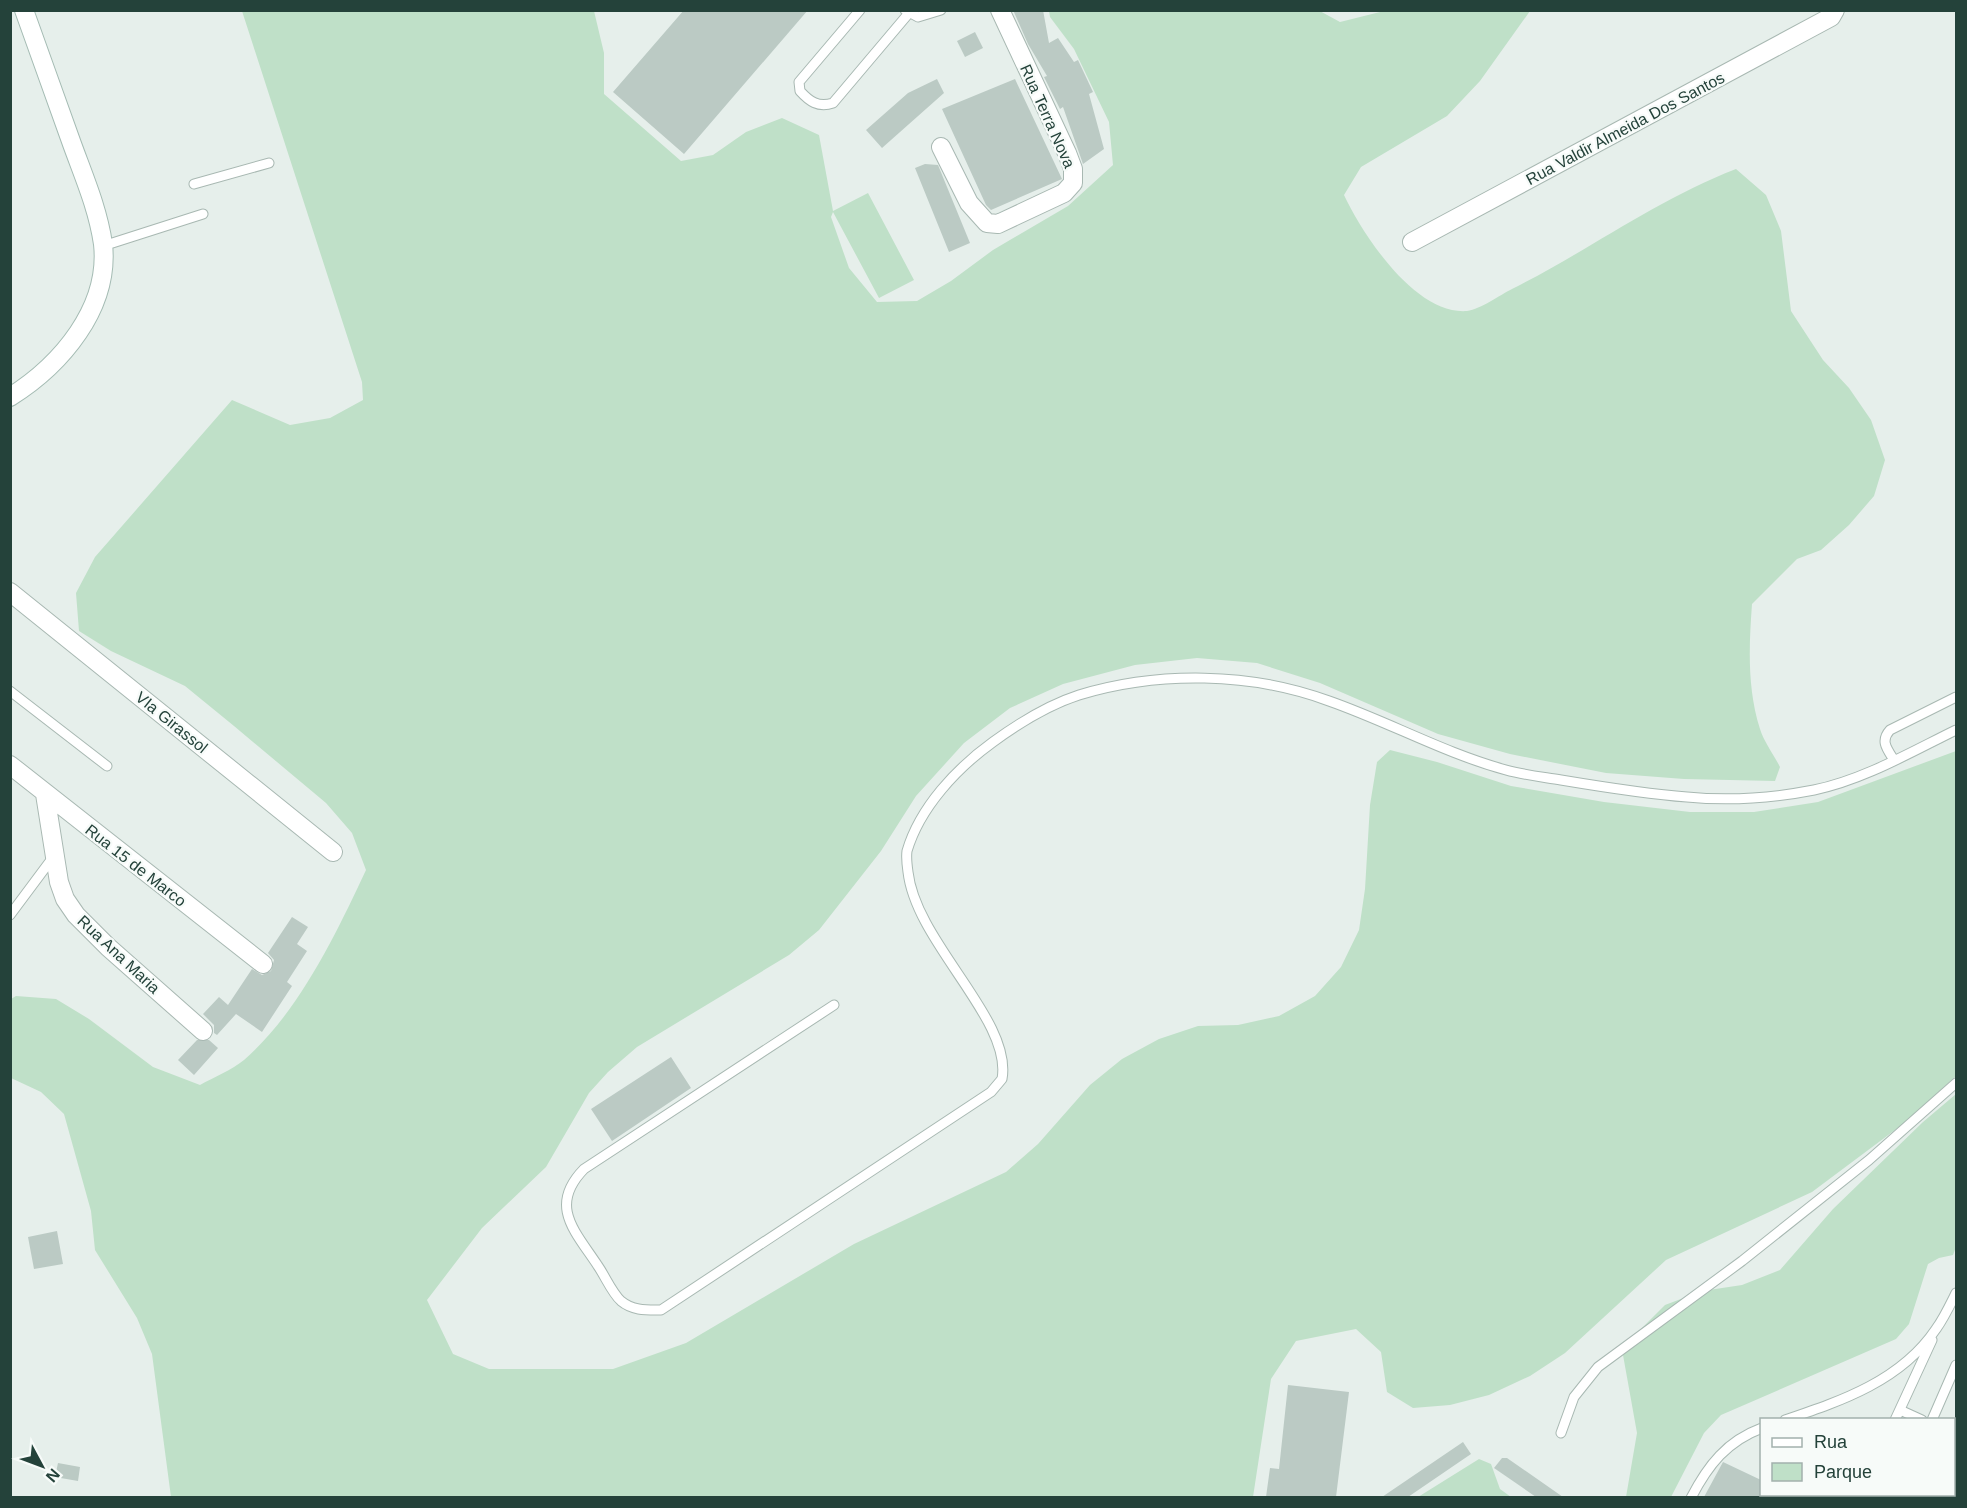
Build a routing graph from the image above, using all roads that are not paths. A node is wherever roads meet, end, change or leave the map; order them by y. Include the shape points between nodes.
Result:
1 (24, 10) edge
2 (860, 10) edge
3 (941, 10) edge
4 (1000, 10) edge
5 (1835, 10) edge
6 (907, 12) edge
7 (940, 147) dead end
8 (269, 164) dead end
9 (195, 184) dead end
10 (203, 214) dead end
11 (1412, 242) dead end
12 (103, 246) junction
13 (10, 398) edge
14 (10, 592) edge
15 (10, 691) edge
16 (1956, 697) edge
17 (1956, 730) edge
18 (1894, 760) junction
19 (10, 765) edge
20 (108, 766) dead end
21 (45, 794) junction
22 (333, 852) dead end
23 (55, 855) junction
24 (10, 915) edge
25 (263, 964) dead end
26 (834, 1005) dead end
27 (203, 1030) dead end
28 (1956, 1083) edge
29 (1956, 1293) edge
30 (1936, 1329) junction
31 (1956, 1365) edge
32 (1900, 1410) junction
33 (1788, 1418) edge
34 (1896, 1418) edge
35 (1920, 1418) edge
36 (1932, 1418) edge
37 (1760, 1428) edge
38 (1561, 1432) dead end
39 (1691, 1497) edge

1 - 12 street via 95,205
2 - 6 lane via 799,82 800,91 816,104 833,103
3 - 6 lane via 918,17
4 - 7 street, Rua Terra Nova via 1067,153 1073,183 1064,193 998,224 987,223 969,203
5 - 11 street, Rua Valdir Almeida Dos Santos via 1831,17
8 - 9 lane
10 - 12 lane
12 - 13 street via 96,299 84,325 44,372
14 - 22 street, VIa Girassol
15 - 20 lane
16 - 18 lane via 1890,730 1884,739
17 - 18 lane
18 - 26 lane via 1815,790 1753,798 1689,798 1509,771 1440,749 1327,700 1262,684 1204,678 1144,682 1078,695 1022,721 977,753 927,807 906,854 910,891 928,929 1002,1048 1002,1079 991,1092 661,1310 637,1310 620,1301 568,1220 566,1201 570,1183 584,1169
19 - 21 street, Rua 15 de Marco
21 - 23 street, Rua Ana Maria
21 - 25 street, Rua 15 de Marco
23 - 24 lane
23 - 27 street, Rua Ana Maria via 58,882 76,915
28 - 38 lane via 1742,1261 1598,1367 1574,1397
29 - 30 lane
30 - 32 lane
30 - 33 lane via 1916,1354 1865,1389
31 - 36 lane
32 - 34 lane
32 - 35 lane
37 - 39 lane via 1744,1434 1716,1457

